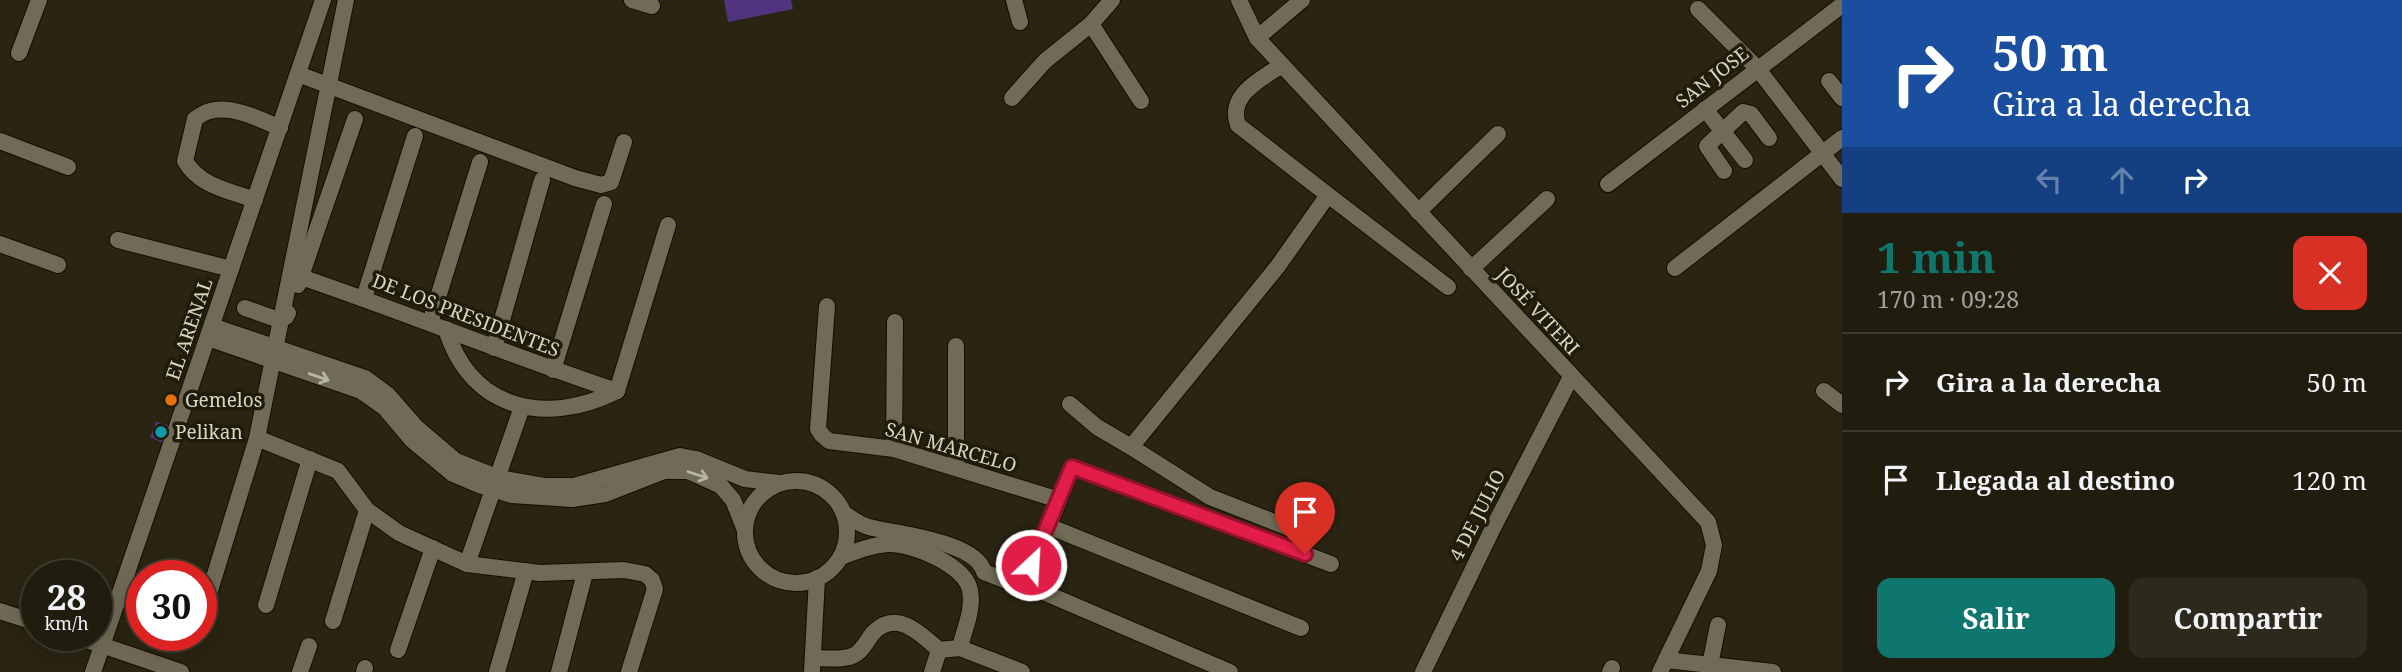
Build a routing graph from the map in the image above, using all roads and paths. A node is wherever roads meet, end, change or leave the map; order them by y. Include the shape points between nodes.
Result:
1 (39, 0) edge
2 (323, 0) edge
3 (346, 0) edge
4 (632, 0) edge
5 (1014, 0) edge
6 (1112, 0) edge
7 (1240, 0) edge
8 (1302, 0) edge
9 (1842, 5) edge
10 (652, 6) dead end
11 (1698, 9) dead end
12 (1020, 22) dead end
13 (1091, 24) junction
14 (1257, 38) junction
15 (19, 53) dead end
16 (1282, 65) junction
17 (1758, 69) junction
18 (298, 74) junction
19 (1829, 80) dead end
20 (1013, 98) dead end
21 (1842, 98) edge
22 (1141, 101) dead end
23 (1705, 109) junction
24 (355, 119) dead end
25 (279, 128) junction
26 (1721, 131) junction
27 (1498, 134) dead end
28 (415, 136) dead end
29 (1769, 138) dead end
30 (1842, 138) edge
31 (0, 141) edge
32 (624, 142) dead end
33 (1823, 155) junction
34 (1745, 160) dead end
35 (480, 162) dead end
36 (68, 167) dead end
37 (1724, 171) dead end
38 (1842, 179) edge
39 (542, 180) dead end
40 (1608, 184) dead end
41 (1328, 195) junction
42 (1547, 199) dead end
43 (255, 200) junction
44 (604, 204) dead end
45 (1418, 212) junction
46 (668, 226) dead end
47 (118, 240) dead end
48 (0, 244) edge
49 (58, 265) dead end
50 (1675, 268) dead end
51 (231, 270) junction
52 (1471, 270) junction
53 (301, 276) junction
54 (1448, 287) dead end
55 (364, 298) junction
56 (827, 306) dead end
57 (245, 309) dead end
58 (895, 322) dead end
59 (430, 323) junction
60 (446, 330) junction
61 (210, 332) junction
62 (956, 346) dead end
63 (494, 348) junction
64 (553, 370) junction
65 (1571, 377) junction
66 (617, 391) junction
67 (1824, 391) dead end
68 (1070, 404) dead end
69 (1842, 405) edge
70 (522, 407) junction
71 (257, 438) junction
72 (1131, 447) junction
73 (894, 449) junction
74 (310, 459) junction
75 (956, 467) junction
76 (779, 483) junction
77 (496, 484) junction
78 (613, 484) junction
79 (1059, 500) junction
80 (367, 510) junction
81 (845, 514) junction
82 (1048, 526) junction
83 (745, 530) junction
84 (1310, 536) dead end
85 (433, 548) junction
86 (841, 557) junction
87 (467, 564) junction
88 (1331, 564) dead end
89 (217, 568) edge
90 (526, 571) junction
91 (984, 572) junction
92 (585, 573) junction
93 (817, 578) junction
94 (968, 582) junction
95 (1022, 583) junction
96 (266, 605) dead end
97 (0, 611) edge
98 (112, 617) edge
99 (21, 618) edge
100 (332, 621) dead end
101 (1718, 625) dead end
102 (1301, 628) dead end
103 (309, 646) dead end
104 (960, 648) junction
105 (112, 649) edge
106 (397, 650) dead end
107 (939, 650) junction
108 (100, 651) edge
109 (812, 665) edge
110 (1710, 665) junction
111 (1663, 666) edge
112 (93, 672) edge
113 (181, 672) edge
114 (300, 672) edge
115 (497, 672) edge
116 (559, 672) edge
117 (629, 672) edge
118 (932, 672) edge
119 (1022, 672) edge
120 (1230, 672) edge
121 (1423, 672) edge
122 (1773, 672) edge

1 - 15 street
2 - 18 street, EL ARENAL
3 - 71 street
4 - 10 street
5 - 12 street
6 - 13 street
7 - 14 street, JOSÉ VITERI
8 - 14 street
9 - 17 street, SAN JOSE
11 - 17 street
13 - 20 street via 1045,61
13 - 22 street
14 - 16 street, JOSÉ VITERI
16 - 41 street via 1241,96 1234,115 1238,125
16 - 45 street, JOSÉ VITERI
17 - 23 street, SAN JOSE
17 - 33 street
18 - 25 street, EL ARENAL
18 - 32 street via 601,185 611,182
19 - 21 street
23 - 26 street
23 - 40 street, SAN JOSE
24 - 53 street
25 - 43 street, EL ARENAL
25 - 43 street via 226,110 209,111 195,119 185,161 189,169 219,190
26 - 29 street via 1749,112
26 - 34 street
26 - 37 street via 1707,147
27 - 45 street
28 - 55 street
30 - 33 street
31 - 36 street
33 - 38 street
33 - 50 street
35 - 59 street
39 - 63 street
41 - 54 street
41 - 72 street via 1278,266
42 - 52 street
43 - 51 street, EL ARENAL
44 - 64 street
45 - 52 street, JOSÉ VITERI
46 - 66 street
47 - 51 street
48 - 49 street
51 - 61 street, EL ARENAL
52 - 65 street, JOSÉ VITERI
53 - 55 street, DE LOS PRESIDENTES
53 - 57 street via 286,317 279,320
55 - 59 street, DE LOS PRESIDENTES
56 - 73 street, SAN MARCELO via 818,429 829,441
58 - 73 street
59 - 60 street, DE LOS PRESIDENTES
60 - 63 street, DE LOS PRESIDENTES
60 - 70 street via 465,369 481,385
61 - 77 street via 365,378 388,395 411,431
61 - 98 street, EL ARENAL
62 - 75 street
63 - 64 street, DE LOS PRESIDENTES
64 - 66 street, DE LOS PRESIDENTES
65 - 111 street, JOSÉ VITERI via 1708,522 1714,545 1709,571
65 - 121 street, 4 DE JULIO
66 - 70 street via 572,408
67 - 69 street
68 - 72 street
70 - 77 street
71 - 74 street
71 - 89 street
72 - 84 street via 1210,497
73 - 75 street, SAN MARCELO
74 - 80 street via 338,471
74 - 96 street
75 - 79 street, SAN MARCELO
76 - 78 street via 745,479 680,456 650,463
76 - 81 street via 795,480 825,489
76 - 83 street via 751,508
77 - 78 street
77 - 87 street
78 -> 83 street via 664,471 699,474 721,486 733,500
79 - 82 street
79 - 88 street via 1072,467
80 - 85 street via 399,533
80 - 100 street
81 - 86 street via 848,530
81 - 91 street via 867,527 934,540 978,562
82 - 95 street
82 - 102 street
83 - 93 street via 747,547 768,574 801,583
85 - 87 street
85 - 106 street
86 - 93 street
86 - 94 street via 874,545 893,544 931,553
87 - 90 street
90 - 92 street
90 - 115 street
91 - 94 street via 975,582
91 - 95 street
92 - 116 street
92 - 117 street via 624,570 652,580 655,589
93 - 109 street
94 - 104 street via 969,622
95 - 120 street
97 - 99 street
101 - 110 street
103 - 114 street
104 - 107 street
104 - 119 street
105 - 113 street
107 - 109 street via 915,628 890,622 875,630 856,654
107 - 118 street
108 - 112 street, EL ARENAL
110 - 111 street
110 - 122 street

